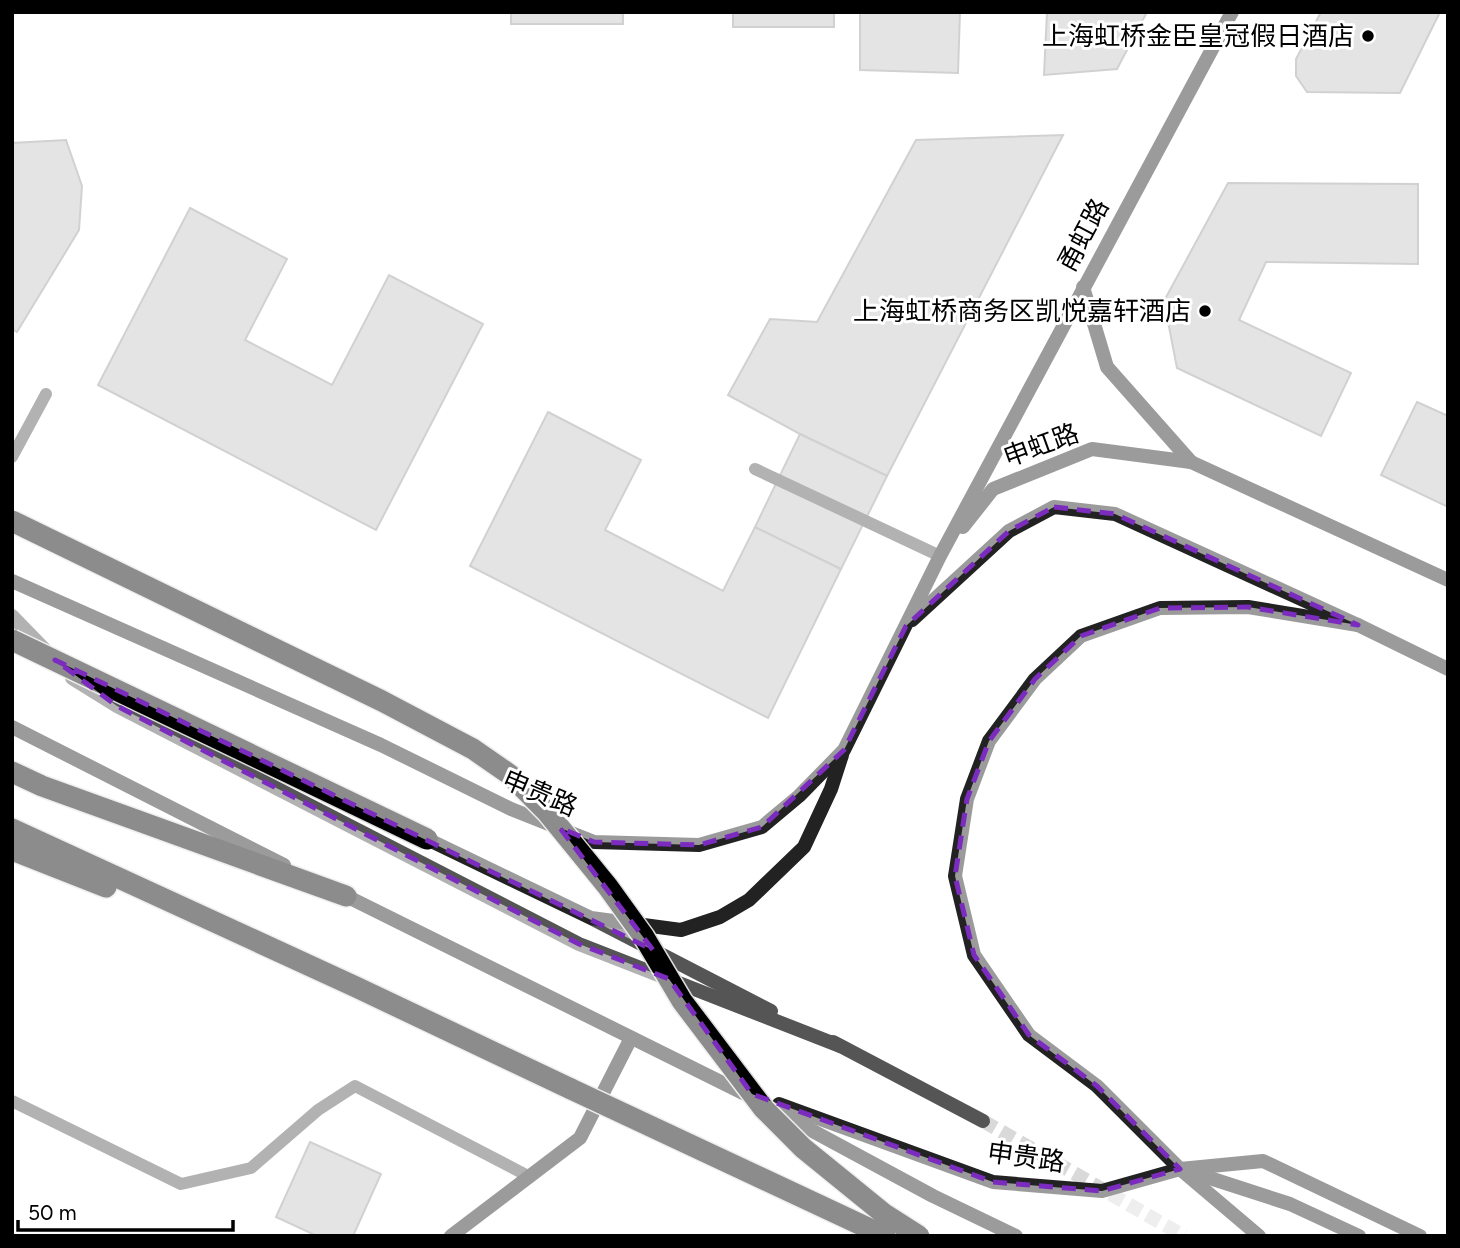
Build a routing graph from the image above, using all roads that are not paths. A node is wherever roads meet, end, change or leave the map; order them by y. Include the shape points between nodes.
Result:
1 (1231, 12) edge
2 (1083, 286) junction
3 (46, 394) dead end
4 (12, 457) edge
5 (1191, 462) junction
6 (755, 469) dead end
7 (12, 521) edge
8 (940, 556) junction
9 (12, 580) edge
10 (1448, 580) edge
11 (12, 616) edge
12 (1358, 625) junction
13 (906, 626) junction
14 (12, 640) edge
15 (1448, 669) edge
16 (12, 727) edge
17 (844, 750) junction
18 (12, 772) edge
19 (12, 830) edge
20 (427, 839) joint
21 (12, 850) edge
22 (346, 896) junction
23 (591, 918) junction
24 (275, 950) junction
25 (631, 1038) junction
26 (839, 1046) junction
27 (731, 1087) junction
28 (12, 1101) edge
29 (983, 1121) tunnel mouth
30 (1180, 1169) junction
31 (530, 1177) junction
32 (451, 1236) edge
33 (885, 1236) edge
34 (919, 1236) edge
35 (1016, 1236) edge
36 (1259, 1236) edge
37 (1359, 1236) edge
38 (1420, 1236) edge

1 - 2 main road, 甬虹路
2 - 5 main road, 申虹路 via 1107,367
2 - 8 main road, 甬虹路
3 - 4 lane
5 - 8 main road, 申虹路 via 1092,449 993,489
5 - 10 main road, 申虹路
6 - 8 lane
7 - 34 highway, bridge via 382,701 473,749 509,774 608,887 682,1001 763,1108 803,1148
8 - 13 main road, 申贵路
9 - 17 main road, 申贵路 via 381,745 511,809 594,842 699,845 762,827
11 - 26 street via 74,679 117,706 579,944
12 - 13 main road via 1115,514 1054,507 1009,531
12 - 15 main road
12 - 30 main road via 1248,607 1160,608 1081,636 1035,679 989,741 967,799 955,876 974,955 1029,1035 1097,1086
13 - 17 main road, 申贵路
14 - 20 highway, bridge
16 - 22 main road, 申贵路
17 - 23 main road via 804,847 749,900 720,917 681,930
18 - 22 highway
19 - 24 highway
20 - 23 main road
21 - 24 highway
22 - 25 main road, 申贵路
23 - 26 street
24 - 33 highway, bridge
25 - 27 main road, 申贵路
25 - 31 main road via 580,1138
26 - 29 street
27 - 30 main road, 申贵路 via 993,1182 1102,1191
27 - 35 main road, 申贵路
28 - 31 lane via 181,1184 251,1168 317,1110 355,1086
30 - 36 main road
30 - 37 main road via 1290,1204
30 - 38 main road, 申贵路 via 1263,1161
31 - 32 main road

